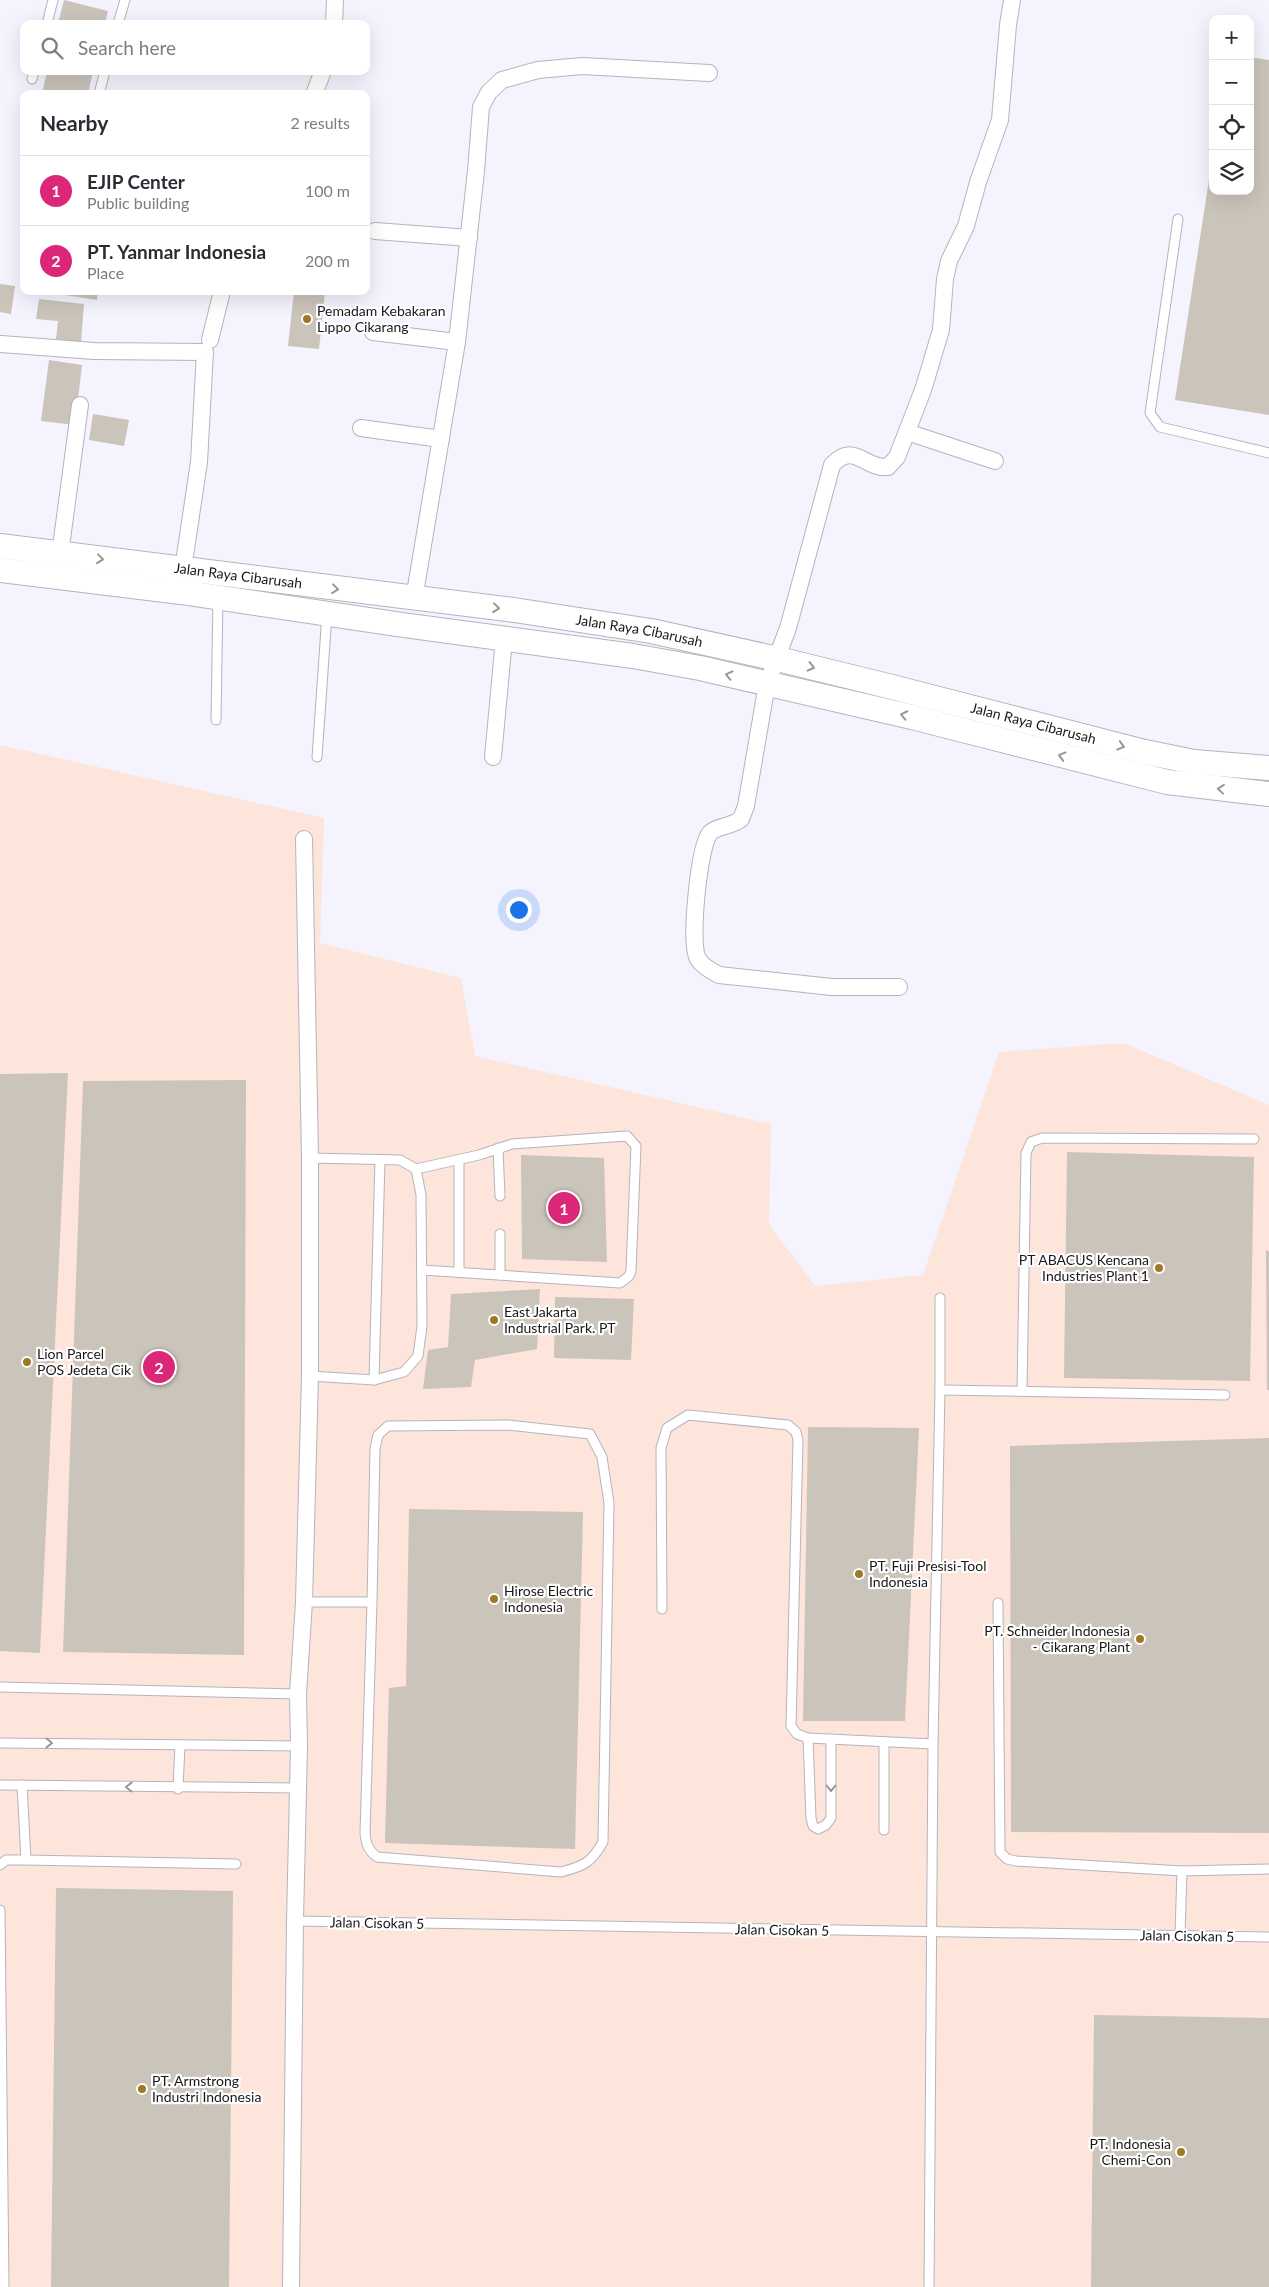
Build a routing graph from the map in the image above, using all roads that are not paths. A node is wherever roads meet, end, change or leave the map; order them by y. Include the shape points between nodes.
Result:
1 (53, 0) edge
2 (125, 0) edge
3 (335, 0) edge
4 (1012, 0) edge
5 (48, 20) edge
6 (119, 20) edge
7 (334, 20) edge
8 (709, 73) dead end
9 (104, 75) edge
10 (321, 75) edge
11 (100, 90) edge
12 (315, 90) edge
13 (1178, 219) dead end
14 (375, 231) dead end
15 (469, 238) junction
16 (221, 295) edge
17 (373, 332) dead end
18 (210, 340) dead end
19 (456, 342) junction
20 (1, 344) edge
21 (80, 405) dead end
22 (361, 428) dead end
23 (907, 432) junction
24 (441, 439) junction
25 (1269, 453) edge
26 (995, 461) dead end
27 (0, 546) edge
28 (60, 554) junction
29 (0, 570) edge
30 (182, 580) junction
31 (218, 598) junction
32 (414, 599) junction
33 (327, 614) junction
34 (504, 638) junction
35 (778, 659) junction
36 (766, 684) junction
37 (216, 720) dead end
38 (317, 757) dead end
39 (493, 757) dead end
40 (1269, 768) edge
41 (1269, 794) edge
42 (304, 838) dead end
43 (899, 987) dead end
44 (1254, 1139) dead end
45 (498, 1148) junction
46 (310, 1158) junction
47 (380, 1160) junction
48 (459, 1160) junction
49 (416, 1169) junction
50 (500, 1196) dead end
51 (500, 1234) dead end
52 (422, 1270) junction
53 (459, 1272) junction
54 (500, 1275) junction
55 (940, 1298) dead end
56 (310, 1376) junction
57 (374, 1380) junction
58 (940, 1390) junction
59 (1022, 1391) junction
60 (1225, 1395) dead end
61 (304, 1602) junction
62 (372, 1602) junction
63 (998, 1603) dead end
64 (662, 1609) dead end
65 (0, 1687) edge
66 (298, 1694) junction
67 (808, 1738) junction
68 (831, 1739) junction
69 (884, 1742) junction
70 (0, 1743) edge
71 (933, 1744) junction
72 (180, 1746) junction
73 (299, 1746) junction
74 (0, 1785) edge
75 (22, 1785) junction
76 (298, 1788) junction
77 (178, 1789) junction
78 (884, 1830) dead end
79 (26, 1860) junction
80 (236, 1864) dead end
81 (0, 1865) edge
82 (1269, 1869) edge
83 (1182, 1871) junction
84 (0, 1910) edge
85 (295, 1921) junction
86 (932, 1932) junction
87 (1180, 1936) junction
88 (1269, 1937) edge
89 (4, 2287) edge
90 (291, 2287) edge
91 (929, 2287) edge

1 - 5 lane
2 - 6 lane
3 - 7 street
4 - 23 street via 1000,120 966,226 949,261 939,338
8 - 15 street via 582,66 538,70 502,80 489,92 481,107
9 - 11 lane
10 - 12 street
13 - 25 lane via 1150,413 1160,427
14 - 15 street
15 - 19 street
16 - 18 street
17 - 19 street
19 - 24 street
20 - 30 street via 94,351 205,352 199,462
21 - 28 street
22 - 24 street
23 - 26 street
23 - 35 street via 897,458 888,467 880,468 852,454 842,455 832,465
24 - 32 street
27 - 28 street, Jalan Raya Cibarusah
28 -> 30 street, Jalan Raya Cibarusah
29 - 30 street, Jalan Raya Cibarusah
30 - 31 street, Jalan Raya Cibarusah
30 -> 32 street, Jalan Raya Cibarusah
31 - 33 street, Jalan Raya Cibarusah
31 - 37 lane
32 -> 35 street, Jalan Raya Cibarusah via 514,610 651,632
33 - 34 street, Jalan Raya Cibarusah
33 - 38 lane
36 -> 34 street, Jalan Raya Cibarusah via 634,656
34 - 39 street
35 - 36 street
35 -> 40 street, Jalan Raya Cibarusah via 1145,752 1194,762
41 -> 36 street, Jalan Raya Cibarusah via 1167,782 912,717
36 - 43 street via 741,820 708,834 701,857 694,937 697,958 707,969 719,975 832,987
42 - 46 street
44 - 59 lane via 1042,1138 1031,1142 1026,1153
45 - 48 lane
45 - 50 lane
45 - 54 lane via 529,1141 627,1136 636,1146 631,1271 624,1280 620,1283
46 - 47 lane
46 - 56 street
47 - 49 lane via 400,1160
47 - 57 lane
48 - 49 lane
48 - 53 lane
49 - 52 lane via 421,1194
51 - 54 lane
52 - 53 lane
52 - 57 lane via 422,1326 418,1356 404,1372
53 - 54 lane
55 - 58 lane
56 - 57 lane
56 - 61 street
58 - 59 lane
58 - 71 lane
59 - 60 lane
61 - 62 lane
61 - 66 street
62 - 62 lane via 375,1448 378,1435 388,1426 508,1425 590,1434 602,1457 609,1503 603,1842 594,1858 582,1866 561,1872 377,1856 371,1852 366,1845 365,1833
63 - 83 lane via 1000,1852 1016,1861
64 - 67 lane via 661,1448 666,1428 688,1415 788,1424 796,1432 798,1440 791,1726 796,1734
65 - 66 lane
66 - 73 street
67 - 68 lane
68 -> 67 lane via 830,1818 818,1829 813,1826 811,1818
68 - 69 lane
69 - 71 lane
69 - 78 lane
70 -> 72 lane
71 - 86 lane
72 - 73 lane
72 - 77 lane
73 - 76 street
74 - 75 lane
77 -> 75 lane
75 - 79 lane
76 - 77 lane
76 - 85 street
79 - 80 lane
79 - 81 lane via 6,1860
82 - 83 lane
83 - 87 lane
84 - 89 lane
85 - 86 lane, Jalan Cisokan 5
85 - 90 street
86 - 87 lane, Jalan Cisokan 5
86 - 91 lane
87 - 88 lane, Jalan Cisokan 5

